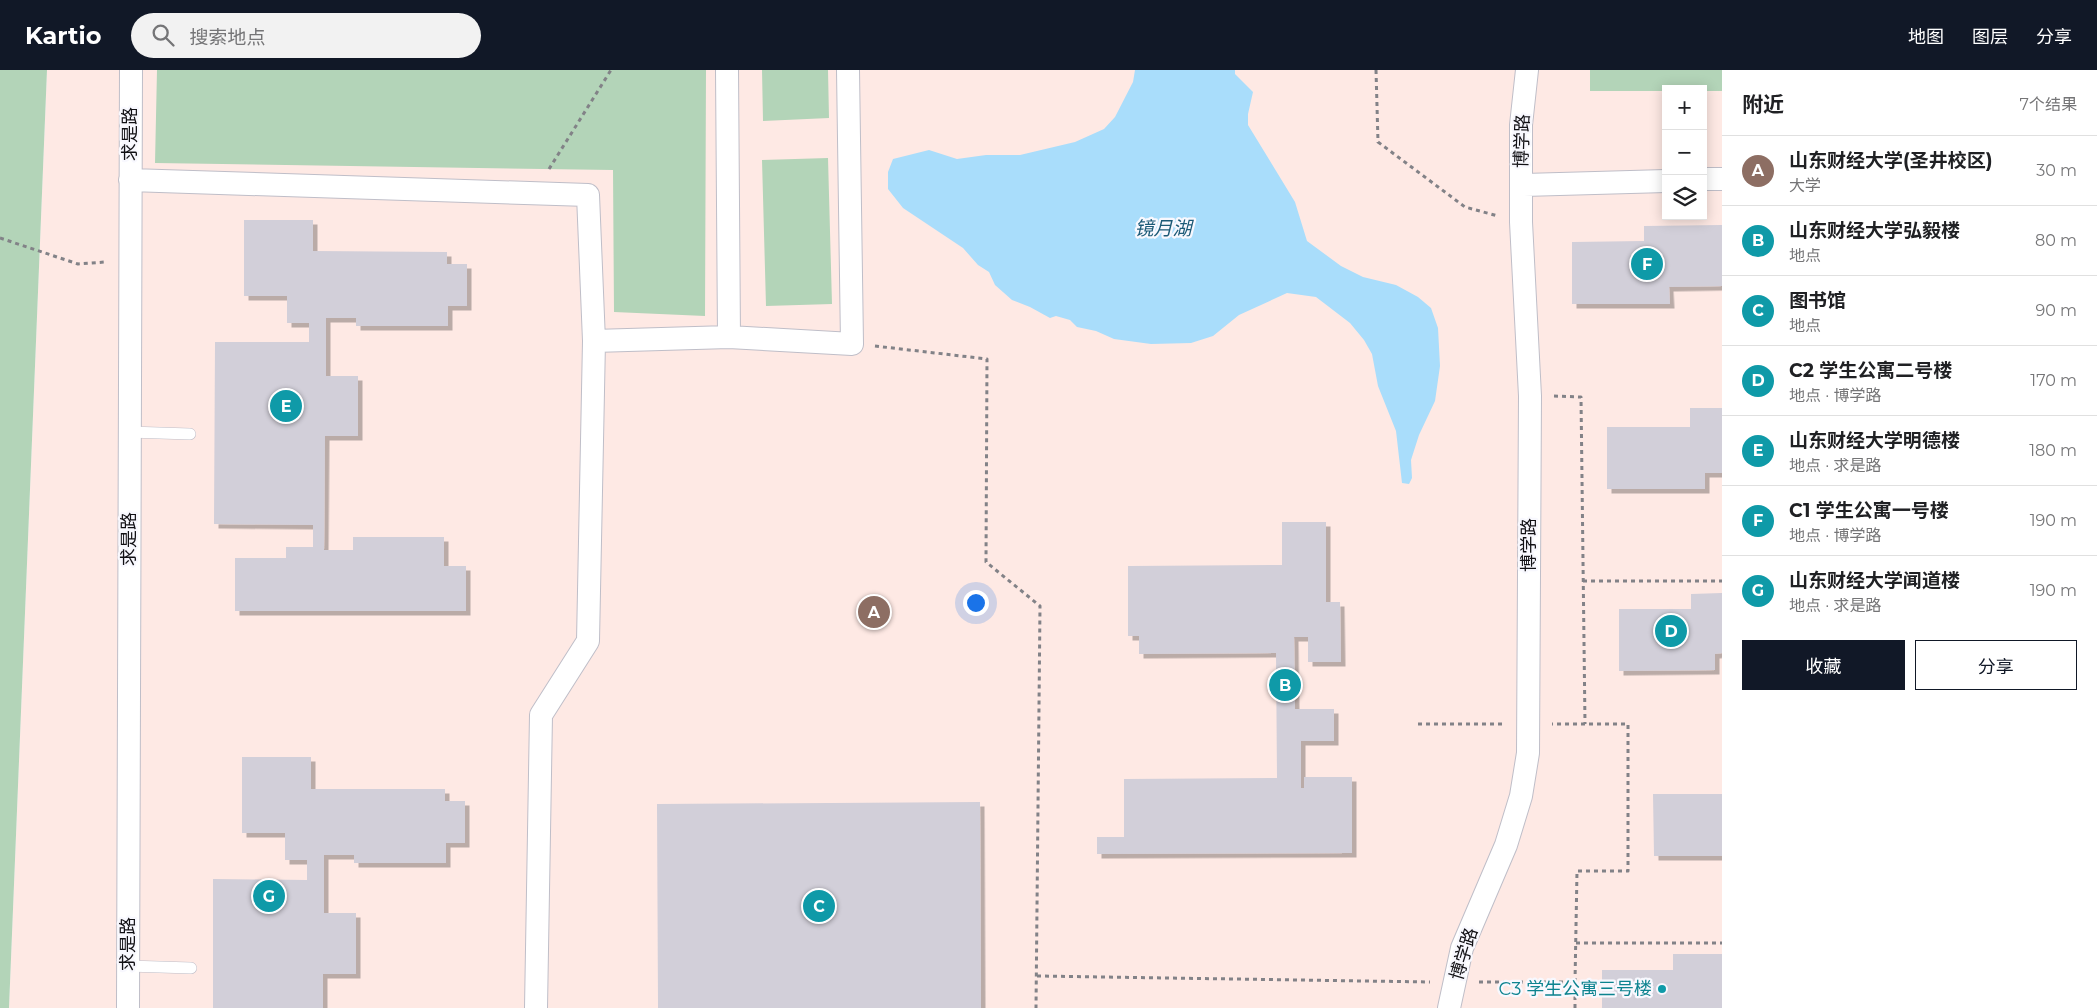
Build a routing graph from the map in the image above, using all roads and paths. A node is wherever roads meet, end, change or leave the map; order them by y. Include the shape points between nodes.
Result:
1 (130, 70) edge
2 (611, 70) edge
3 (727, 70) edge
4 (848, 70) edge
5 (1376, 70) edge
6 (1527, 70) edge
7 (1707, 179) edge
8 (1722, 179) edge
9 (130, 180) junction
10 (1662, 180) edge
11 (1521, 186) junction
12 (534, 194) junction
13 (1521, 222) junction
14 (0, 238) edge
15 (130, 260) junction
16 (729, 337) junction
17 (594, 341) junction
18 (852, 344) junction
19 (1581, 397) dead end
20 (130, 432) junction
21 (190, 434) dead end
22 (1583, 581) junction
23 (1722, 581) edge
24 (1418, 724) dead end
25 (1528, 724) junction
26 (1585, 724) junction
27 (1576, 943) junction
28 (1722, 944) edge
29 (128, 966) junction
30 (191, 968) dead end
31 (1037, 976) junction
32 (1454, 982) junction
33 (1575, 982) junction
34 (128, 1008) edge
35 (536, 1008) edge
36 (1036, 1008) edge
37 (1449, 1008) edge
38 (1575, 1008) edge

1 - 9 street, 求是路
2 - 12 path
3 - 16 street
4 - 18 street
5 - 13 path via 1378,142 1465,207
6 - 11 street, 博学路 via 1521,125
7 - 8 street
9 - 12 street
9 - 15 street, 求是路
10 - 11 street
11 - 13 street, 博学路
12 - 17 street via 588,195
13 - 25 street, 博学路 via 1530,396
14 - 15 path via 78,264
15 - 20 street, 求是路
16 - 17 street
16 - 18 street
17 - 35 street via 588,641 540,715
18 - 31 path via 987,359 986,562 1040,606
19 - 22 path
20 - 21 lane
20 - 29 street, 求是路
22 - 23 path
22 - 26 path
24 - 25 path
25 - 26 path
25 - 32 street, 博学路 via 1528,753 1521,796 1506,845 1462,948
26 - 27 path via 1628,724 1628,871 1577,871
27 - 28 path
27 - 33 path
29 - 30 lane
29 - 34 street, 求是路
31 - 32 path
31 - 36 path
32 - 33 path
32 - 37 street, 博学路
33 - 38 path

